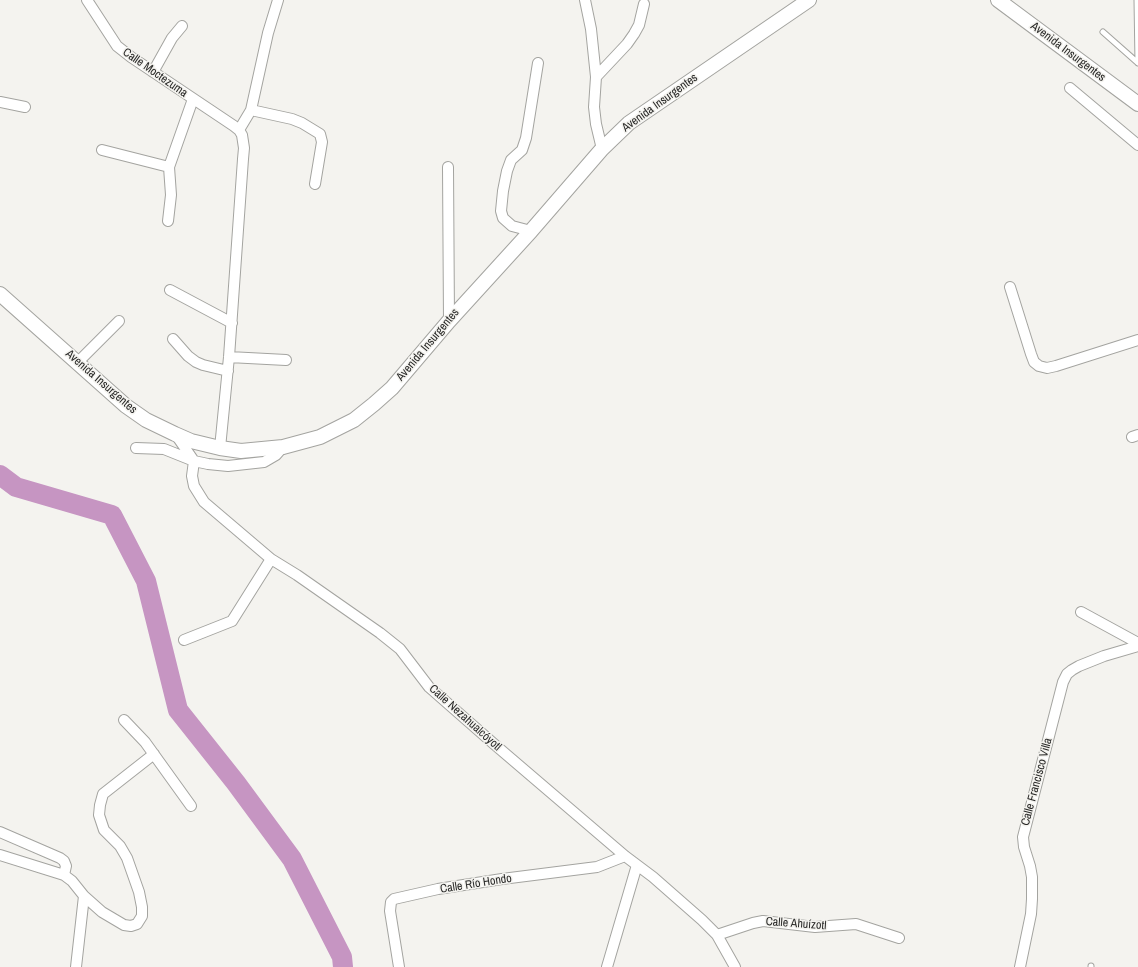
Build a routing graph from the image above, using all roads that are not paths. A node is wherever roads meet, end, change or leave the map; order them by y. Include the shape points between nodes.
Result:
1 (87, 0) edge
2 (278, 0) edge
3 (585, 0) edge
4 (809, 0) edge
5 (998, 0) edge
6 (1137, 0) edge
7 (644, 4) dead end
8 (182, 26) dead end
9 (1103, 32) dead end
10 (538, 63) dead end
11 (1138, 63) edge
12 (153, 72) junction
13 (596, 77) junction
14 (1070, 88) dead end
15 (193, 99) junction
16 (0, 102) edge
17 (1138, 104) edge
18 (25, 107) dead end
19 (250, 110) junction
20 (239, 130) junction
21 (1138, 145) edge
22 (602, 149) junction
23 (102, 150) dead end
24 (170, 167) junction
25 (448, 167) dead end
26 (315, 184) dead end
27 (168, 221) dead end
28 (531, 231) junction
29 (1010, 287) dead end
30 (170, 290) dead end
31 (0, 294) edge
32 (119, 321) dead end
33 (449, 321) junction
34 (232, 323) junction
35 (173, 339) dead end
36 (1138, 340) edge
37 (229, 357) junction
38 (286, 360) dead end
39 (78, 362) junction
40 (228, 371) junction
41 (175, 434) junction
42 (283, 447) junction
43 (136, 448) dead end
44 (220, 448) junction
45 (194, 460) junction
46 (272, 559) junction
47 (1081, 612) dead end
48 (184, 640) dead end
49 (1138, 644) edge
50 (124, 720) dead end
51 (154, 754) junction
52 (191, 806) dead end
53 (0, 832) edge
54 (0, 855) edge
55 (625, 856) junction
56 (637, 865) junction
57 (64, 875) junction
58 (84, 896) junction
59 (717, 935) junction
60 (899, 938) dead end
61 (76, 967) edge
62 (399, 967) edge
63 (607, 967) edge
64 (735, 967) edge
65 (1020, 967) edge

1 - 12 street, Calle Moctezuma via 117,46
2 - 19 street
3 - 13 street
4 - 22 main road, Avenida Insurgentes via 629,123
5 - 17 main road, Avenida Insurgentes
6 - 11 lane
7 - 13 street via 640,25 628,44
8 - 12 street via 172,38
9 - 11 lane
10 - 28 street via 525,145 511,160 507,171 502,211 503,218 512,226
12 - 15 street, Calle Moctezuma
13 - 22 street via 594,107
14 - 21 street
15 - 20 street, Calle Moctezuma
15 - 24 street
16 - 18 street
19 - 20 street
19 - 26 street via 292,119 320,134 322,142
20 - 34 street via 244,148
22 - 28 main road, Avenida Insurgentes
23 - 24 street
24 - 27 street via 171,195
25 - 33 street
28 - 33 main road, Avenida Insurgentes
29 - 36 street via 1031,354 1039,366 1056,366
30 - 34 street
31 - 39 main road, Avenida Insurgentes
32 - 39 street
33 - 42 main road, Avenida Insurgentes via 392,388 354,420 320,437
34 - 37 street
35 - 40 street via 196,362
37 - 38 street
37 - 40 street
39 - 41 main road, Avenida Insurgentes via 126,406 146,420
40 - 44 street
41 - 44 main road, Avenida Insurgentes
41 - 45 street
42 - 44 main road, Avenida Insurgentes via 241,450
42 - 45 street via 264,462 248,465 228,466
43 - 45 street via 164,449
45 - 46 street, Calle Nezahualcóyotl via 192,476 201,498
46 - 48 street via 232,621
46 - 55 street, Calle Nezahualcóyotl via 400,649 429,687
47 - 49 street
49 - 65 street, Calle Francisco Villa via 1079,666 1067,674 1063,682 1023,837 1032,877 1032,899
50 - 51 street
51 - 52 street
51 - 58 street via 103,794 99,815 104,830 120,846 127,858 139,892 141,919 131,926 118,922
53 - 57 street via 60,858 66,866
54 - 57 street
55 - 56 street, Calle Nezahualcóyotl
55 - 62 street, Calle Río Hondo via 597,867 445,888 394,900 391,902 390,911
56 - 59 street, Calle Nezahualcóyotl via 673,893
56 - 63 street
57 - 58 street
58 - 61 street
59 - 60 street, Calle Ahuízotl via 763,921 816,927 856,924
59 - 64 street, Calle Nezahualcóyotl

